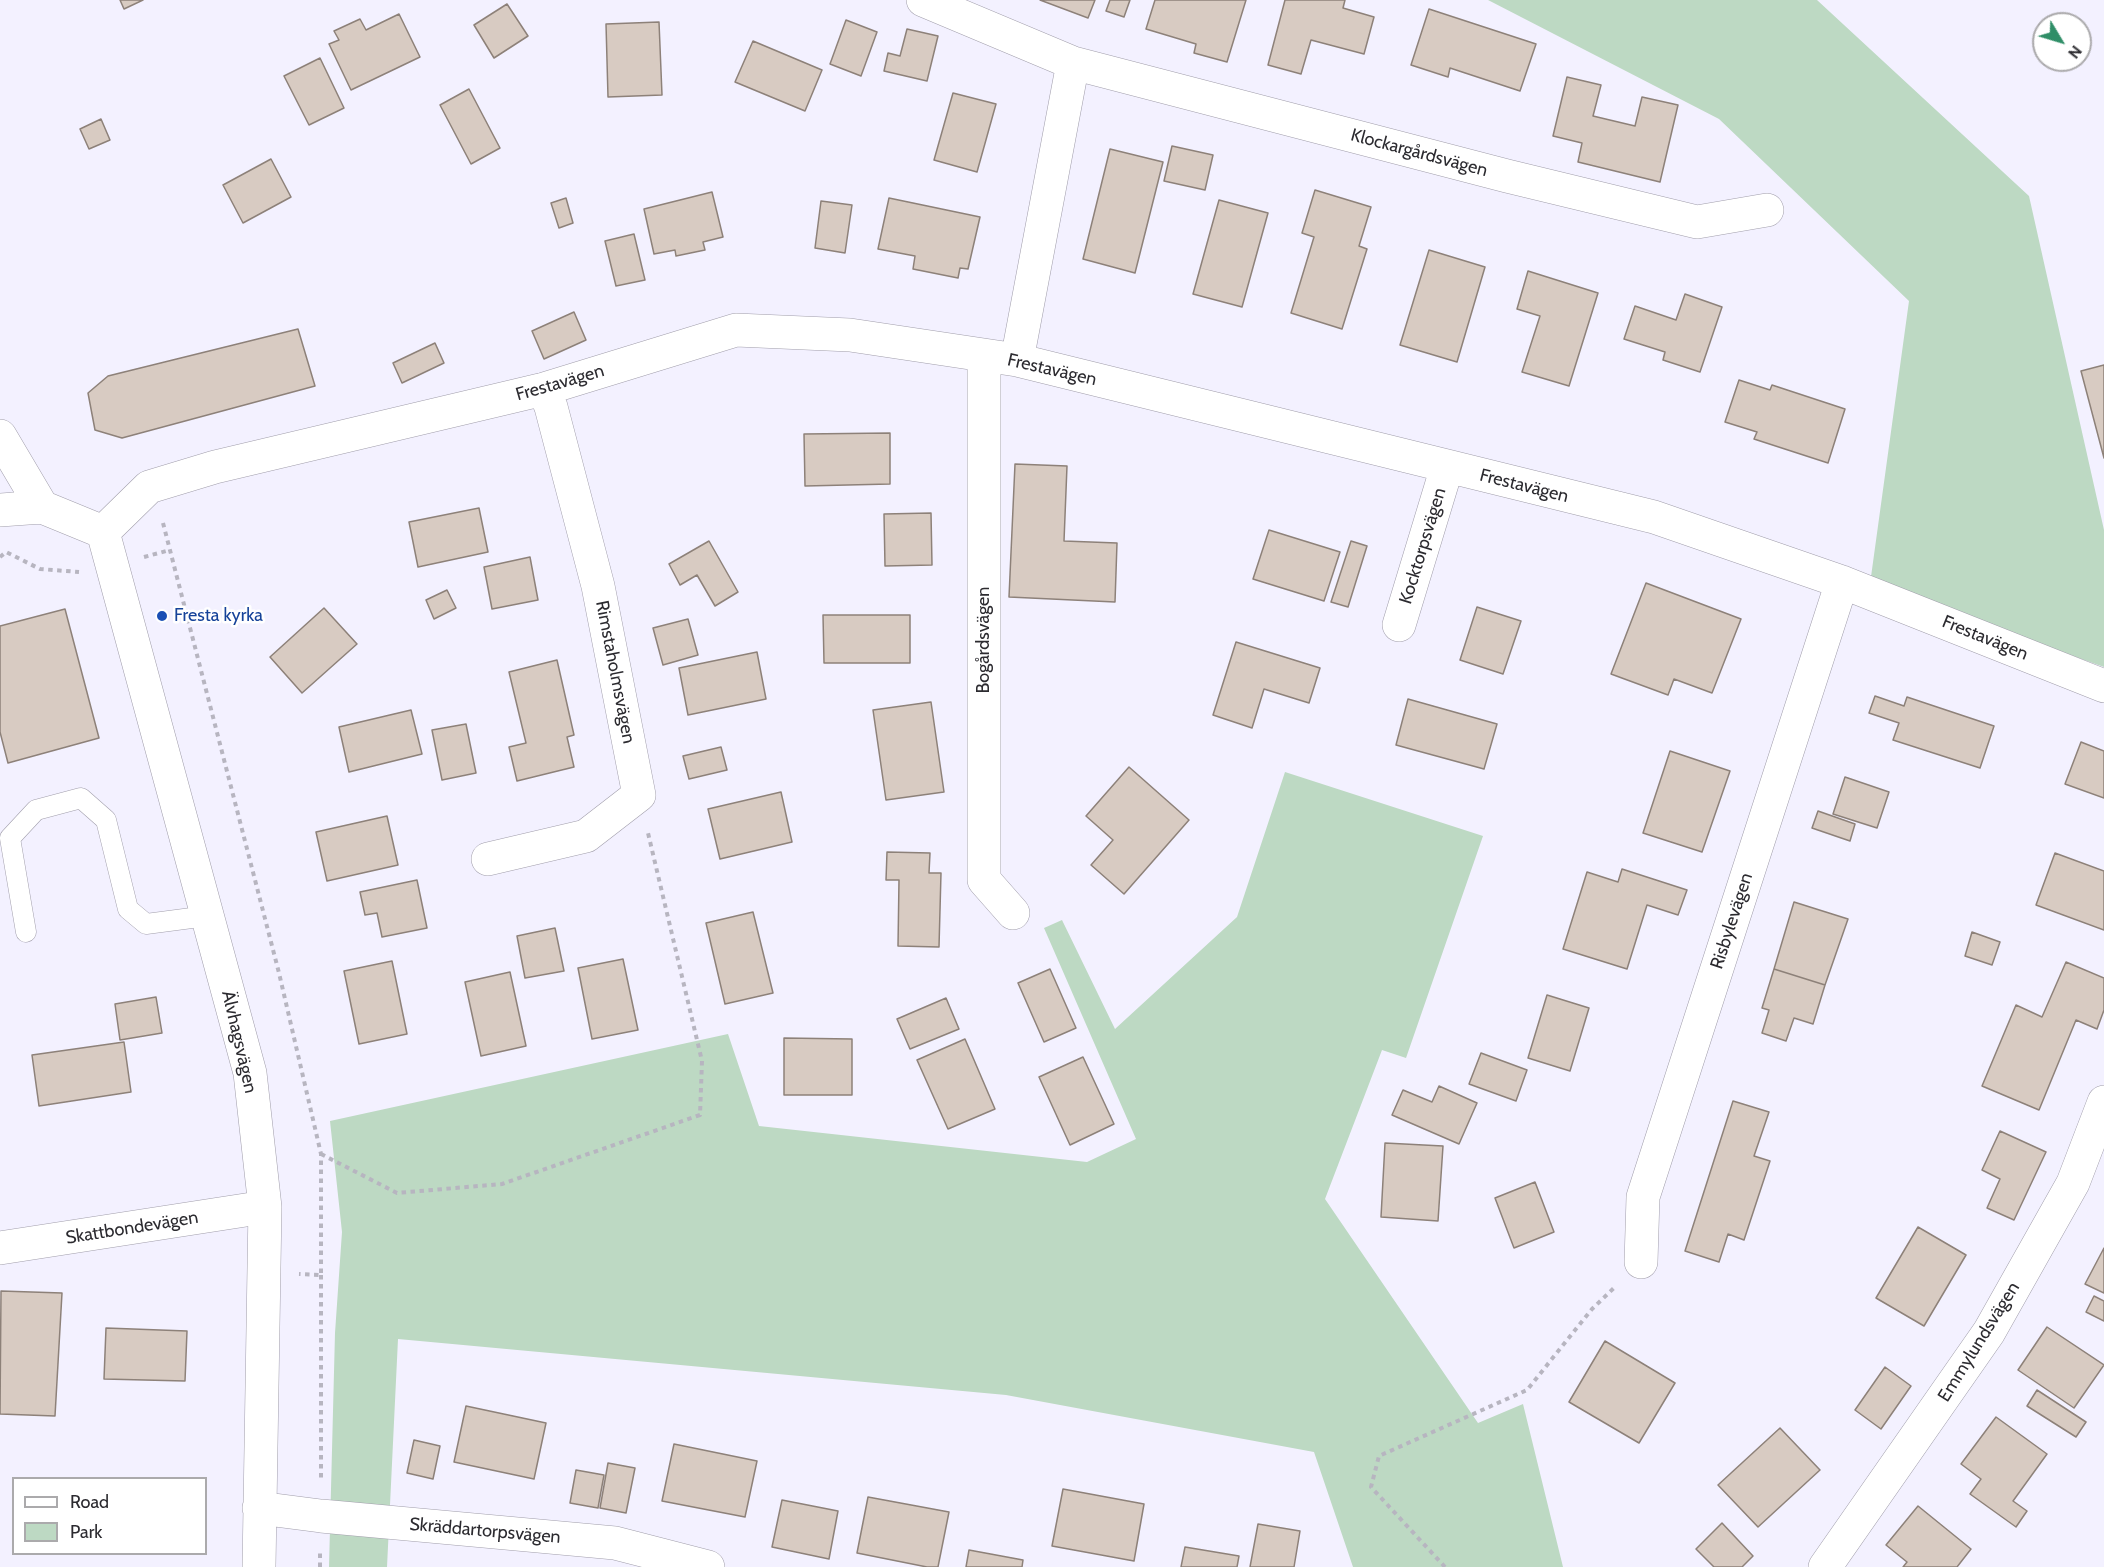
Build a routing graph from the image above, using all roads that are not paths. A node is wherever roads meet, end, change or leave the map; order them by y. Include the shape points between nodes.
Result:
1 (923, 0) edge
2 (1073, 63) junction
3 (1767, 210) dead end
4 (984, 356) junction
5 (1017, 360) junction
6 (544, 390) junction
7 (0, 436) edge
8 (1447, 467) junction
9 (42, 507) junction
10 (0, 510) edge
11 (103, 532) junction
12 (1842, 582) junction
13 (1399, 625) dead end
14 (2104, 686) edge
15 (488, 859) dead end
16 (1012, 913) dead end
17 (207, 916) junction
18 (26, 932) dead end
19 (2104, 1102) edge
20 (265, 1207) junction
21 (0, 1248) edge
22 (1641, 1262) road end
23 (259, 1508) junction
24 (259, 1567) edge
25 (708, 1567) edge
26 (1825, 1567) edge

1 - 2 street, Klockargårdsvägen
2 - 3 street, Klockargårdsvägen via 1697,222
2 - 5 street
4 - 5 street, Frestavägen
4 - 6 street, Frestavägen via 850,335 736,330
4 - 16 street, Bogårdsvägen via 984,880
5 - 8 street, Frestavägen
6 - 11 street, Frestavägen via 215,467 149,487
6 - 15 street, Rimstaholmsvägen via 598,585 639,795 586,836
7 - 9 street
8 - 12 street, Frestavägen via 1654,517
8 - 13 street, Kocktorpsvägen
9 - 10 street
9 - 11 street
11 - 17 street, Älvhagsvägen
12 - 14 street, Frestavägen
12 - 22 street, Risbylevägen via 1643,1197
17 - 18 lane via 146,924 128,909 106,820 81,798 36,810 10,838
17 - 20 street, Älvhagsvägen via 250,1073
19 - 26 street, Emmylundsvägen via 2073,1183 1989,1332
20 - 21 street, Skattbondevägen
20 - 23 street, Älvhagsvägen
23 - 24 street, Älvhagsvägen
23 - 25 street, Skräddartorpsvägen via 615,1544

